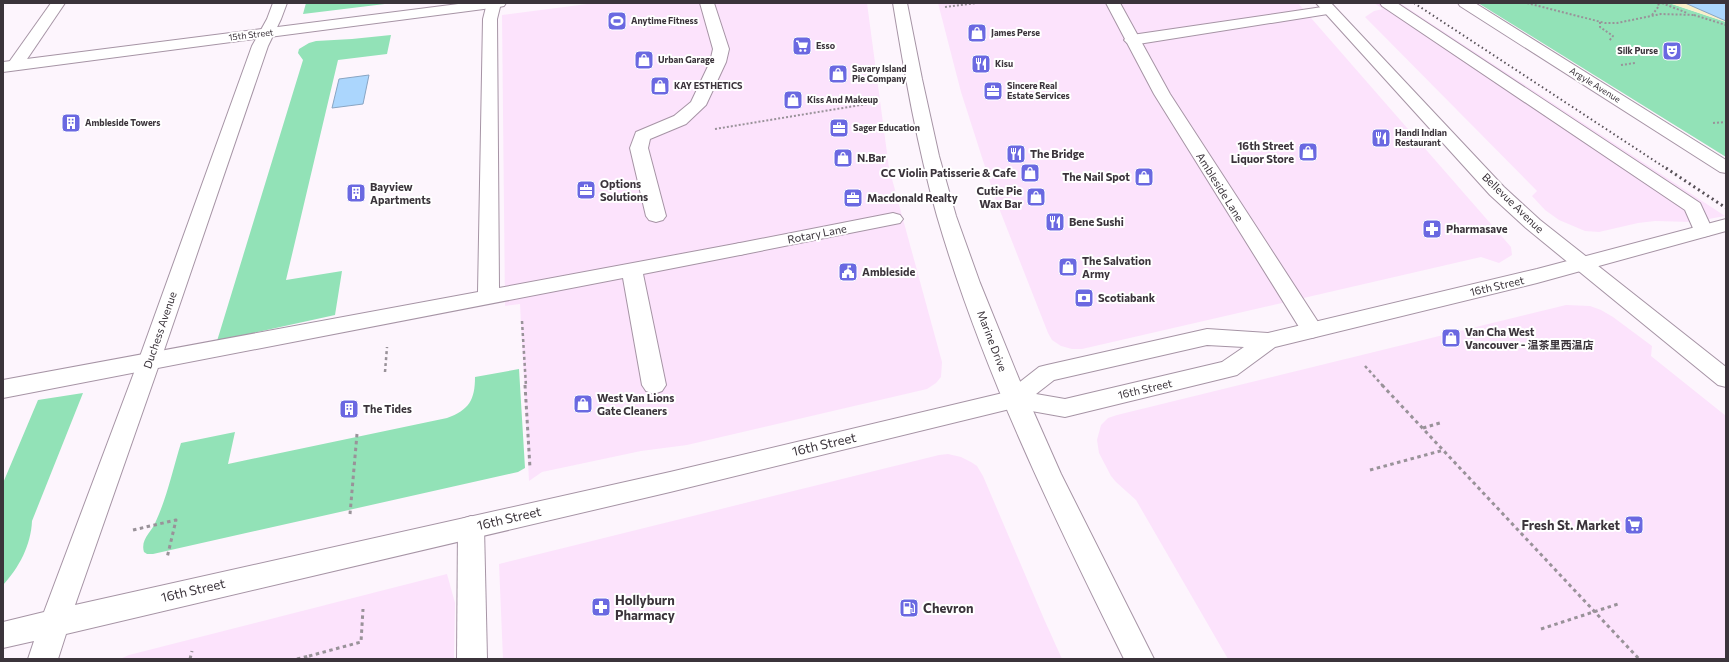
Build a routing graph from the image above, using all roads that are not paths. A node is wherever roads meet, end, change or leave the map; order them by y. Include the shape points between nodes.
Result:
1 (58, 3) edge
2 (280, 3) edge
3 (496, 3) edge
4 (707, 3) edge
5 (900, 3) edge
6 (1113, 3) edge
7 (1387, 3) edge
8 (1465, 3) edge
9 (1326, 6) edge
10 (266, 33) junction
11 (1132, 40) junction
12 (9, 66) edge
13 (1726, 168) edge
14 (656, 216) dead end
15 (893, 219) dead end
16 (1726, 225) edge
17 (1703, 231) junction
18 (1581, 264) junction
19 (632, 270) junction
20 (488, 297) junction
21 (1312, 330) junction
22 (1268, 341) junction
23 (149, 362) junction
24 (1726, 379) edge
25 (654, 385) dead end
26 (3, 389) edge
27 (1014, 398) junction
28 (471, 527) junction
29 (56, 622) junction
30 (3, 635) edge
31 (43, 659) edge
32 (472, 659) edge
33 (1138, 659) edge

1 - 12 street
2 - 10 street, Duchess Avenue
3 - 10 street, 15th Street
3 - 20 street via 490,19 489,34
4 - 14 street via 721,49 718,62 698,105 680,120 642,136 639,148
5 - 27 street, Marine Drive via 916,96 944,207 981,314
6 - 11 street, Ambleside Lane
7 - 17 street via 1693,207
8 - 13 street, Argyle Avenue
9 - 11 street
9 - 18 street, Bellevue Avenue via 1498,191
10 - 12 street, 15th Street
10 - 23 street, Duchess Avenue
11 - 21 street, Ambleside Lane via 1184,130
15 - 19 street, Rotary Lane
16 - 17 street, 16th Street
17 - 18 street, 16th Street
18 - 21 street, 16th Street
18 - 24 street, Bellevue Avenue
19 - 20 street, Rotary Lane
19 - 25 street
20 - 23 street, Rotary Lane
21 - 22 street, 16th Street
22 - 27 street, 16th Street via 1207,337 1076,366 1047,373
22 - 27 street, 16th Street via 1229,369 1065,408
23 - 26 street, Rotary Lane
23 - 29 street, Duchess Avenue
27 - 28 street, 16th Street
27 - 33 street, Marine Drive via 1088,559
28 - 29 street, 16th Street
28 - 32 street
29 - 30 street, 16th Street
29 - 31 street, Duchess Avenue

